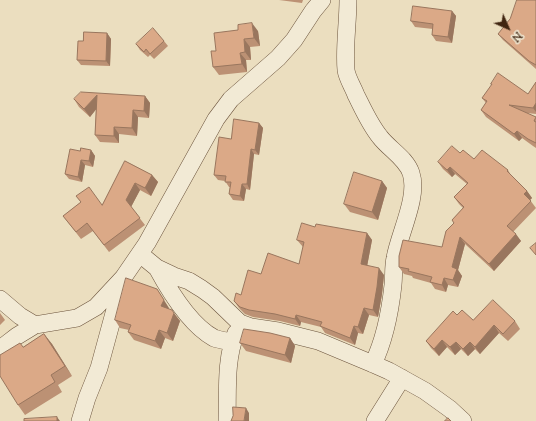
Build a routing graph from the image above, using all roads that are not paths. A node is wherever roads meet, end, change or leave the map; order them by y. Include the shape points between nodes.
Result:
1 (322, 0) edge
2 (348, 0) edge
3 (140, 254) junction
4 (157, 268) junction
5 (123, 278) junction
6 (0, 299) edge
7 (240, 323) junction
8 (35, 325) junction
9 (232, 342) junction
10 (0, 349) edge
11 (373, 364) junction
12 (402, 378) junction
13 (80, 421) edge
14 (227, 421) edge
15 (375, 421) edge
16 (463, 421) edge

1 - 3 street via 278,58 231,99 216,118
2 - 11 street via 346,71 368,119 380,137 406,163 413,183 412,198 395,258 388,322
3 - 4 street
3 - 5 street
4 - 7 street via 202,289
4 - 9 street via 194,323 215,338
5 - 8 street via 96,307 77,318
5 - 13 street via 99,368
6 - 8 street
7 - 9 street
7 - 11 street via 251,328 278,331 318,341
8 - 10 street
9 - 14 street
11 - 12 street
12 - 15 street
12 - 16 street via 425,391

